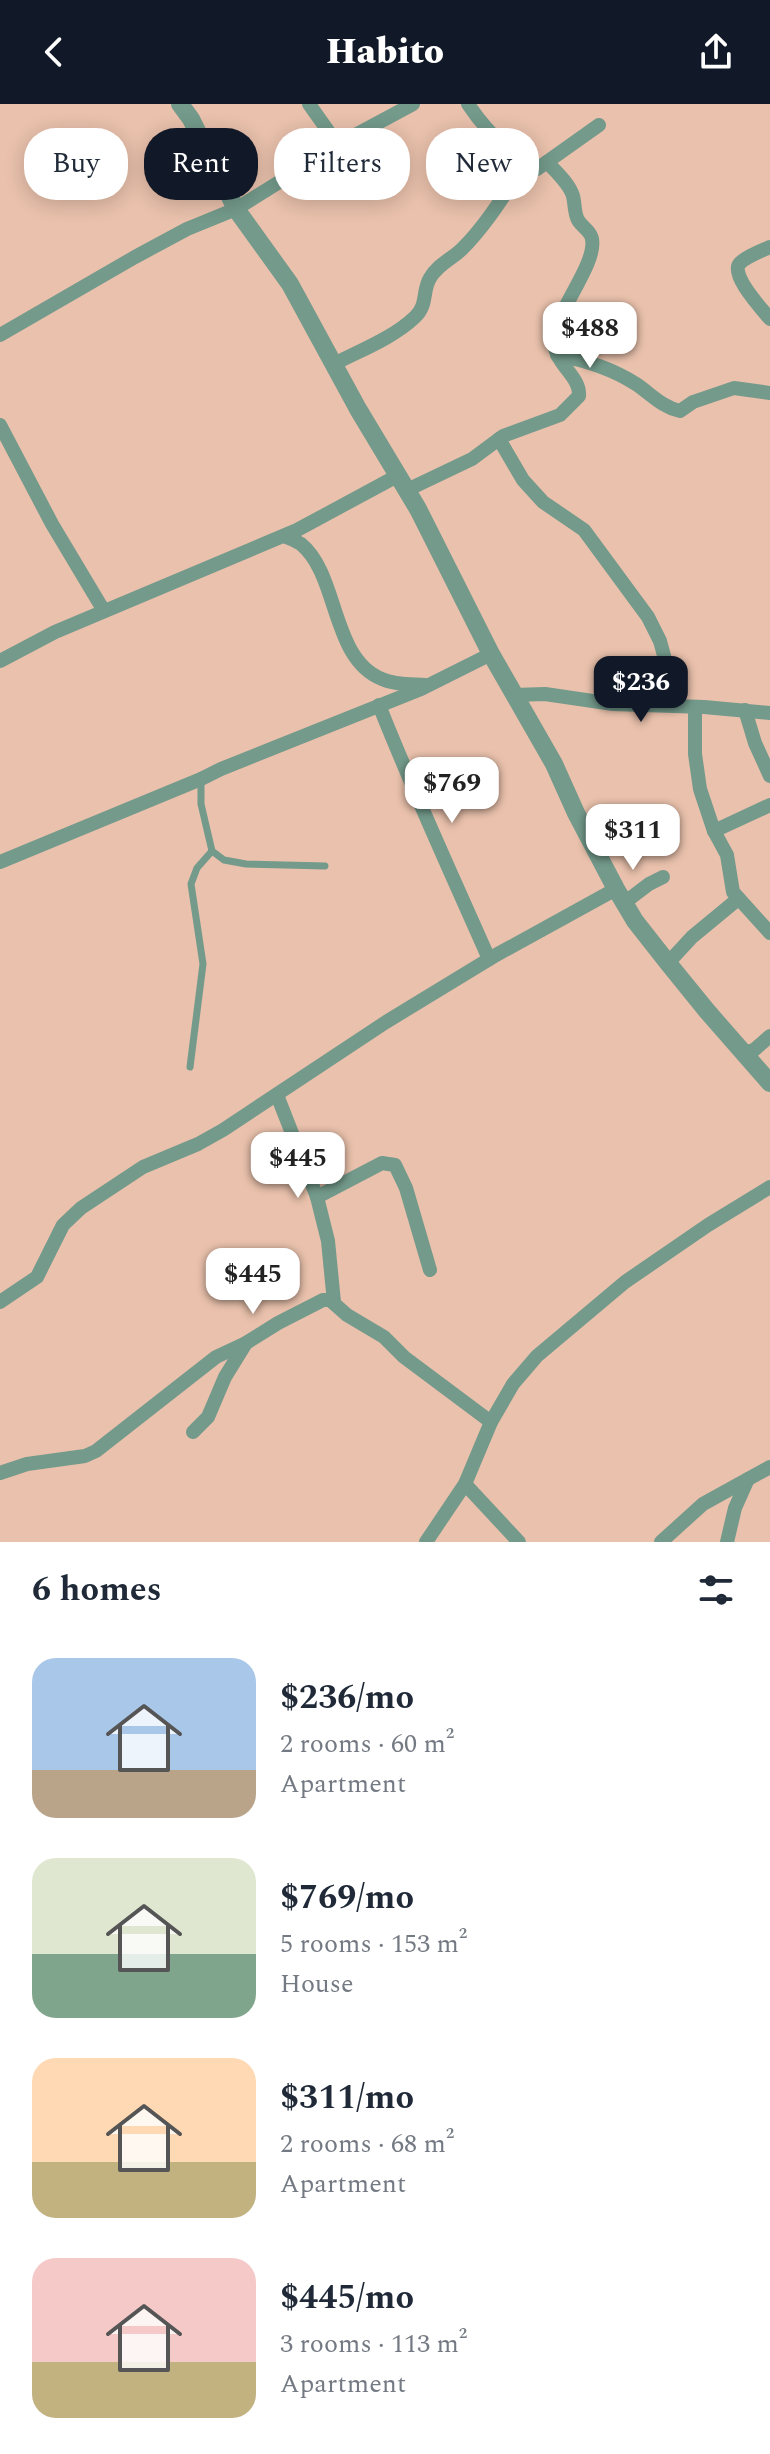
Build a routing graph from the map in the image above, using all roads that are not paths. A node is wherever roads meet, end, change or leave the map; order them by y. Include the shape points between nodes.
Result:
1 (180, 104) edge
2 (309, 104) edge
3 (413, 104) edge
4 (468, 104) edge
5 (599, 125) dead end
6 (326, 128) edge
7 (369, 128) edge
8 (487, 128) edge
9 (547, 162) junction
10 (539, 168) edge
11 (274, 185) edge
12 (499, 200) edge
13 (236, 209) junction
14 (770, 247) edge
15 (770, 319) edge
16 (0, 335) edge
17 (557, 355) junction
18 (334, 364) junction
19 (770, 393) edge
20 (0, 425) edge
21 (499, 439) junction
22 (403, 483) junction
23 (284, 536) junction
24 (104, 611) junction
25 (491, 654) junction
26 (0, 661) edge
27 (429, 686) junction
28 (514, 695) junction
29 (379, 705) junction
30 (669, 705) junction
31 (695, 707) junction
32 (745, 710) junction
33 (770, 713) edge
34 (770, 776) edge
35 (201, 779) junction
36 (770, 805) edge
37 (714, 831) junction
38 (212, 851) junction
39 (0, 862) edge
40 (325, 866) dead end
41 (663, 877) dead end
42 (620, 896) junction
43 (738, 899) junction
44 (770, 933) edge
45 (489, 959) junction
46 (668, 963) junction
47 (770, 1036) edge
48 (742, 1053) junction
49 (190, 1067) dead end
50 (770, 1083) edge
51 (277, 1095) junction
52 (770, 1187) edge
53 (317, 1197) junction
54 (430, 1270) dead end
55 (0, 1302) edge
56 (334, 1302) junction
57 (246, 1343) junction
58 (491, 1422) junction
59 (193, 1432) dead end
60 (770, 1467) edge
61 (0, 1473) edge
62 (748, 1479) junction
63 (465, 1484) junction
64 (426, 1542) edge
65 (519, 1542) edge
66 (661, 1542) edge
67 (727, 1542) edge

1 - 13 street
2 - 6 street
3 - 7 street
4 - 8 street
5 - 9 street
9 - 10 street
9 - 17 street via 570,189 578,220 592,240 581,277 559,319 554,336
11 - 13 street
12 - 18 street via 472,238 430,278 424,305 415,317
13 - 16 street via 187,229
13 - 18 street via 290,284
14 - 15 street via 737,269
17 - 19 street via 614,372 680,411 734,388
17 - 21 street via 580,389 579,396 560,415
18 - 22 street
20 - 24 street
21 - 22 street via 472,459
21 - 30 street via 523,480 543,502 584,530 648,617 668,670
22 - 23 street
22 - 25 street
23 - 24 street
23 - 27 street via 313,558 344,636 364,668 385,681
24 - 26 street
25 - 27 street
25 - 28 street
27 - 29 street
28 - 30 street
28 - 42 street
29 - 35 street
29 - 45 street
30 - 31 street
31 - 32 street
31 - 37 street via 698,778
32 - 33 street
32 - 34 street
35 - 38 lane
35 - 39 street
36 - 37 street
37 - 43 street via 727,855
38 - 40 lane via 224,860 246,864
38 - 49 lane via 191,884 203,964
41 - 42 street
42 - 45 street
42 - 46 street
43 - 44 street
43 - 46 street
45 - 51 street
46 - 48 street
47 - 48 street
48 - 50 street
51 - 53 street
51 - 55 street via 198,1144 143,1167 81,1208 63,1225 37,1277
52 - 58 street via 625,1282 583,1316 521,1374
53 - 54 street via 382,1163 395,1165
53 - 56 street
56 - 57 street via 308,1306
56 - 58 street
57 - 59 street via 208,1417
57 - 61 street via 204,1365 96,1451
58 - 63 street
60 - 62 street
62 - 66 street via 703,1504
62 - 67 street
63 - 64 street
63 - 65 street

